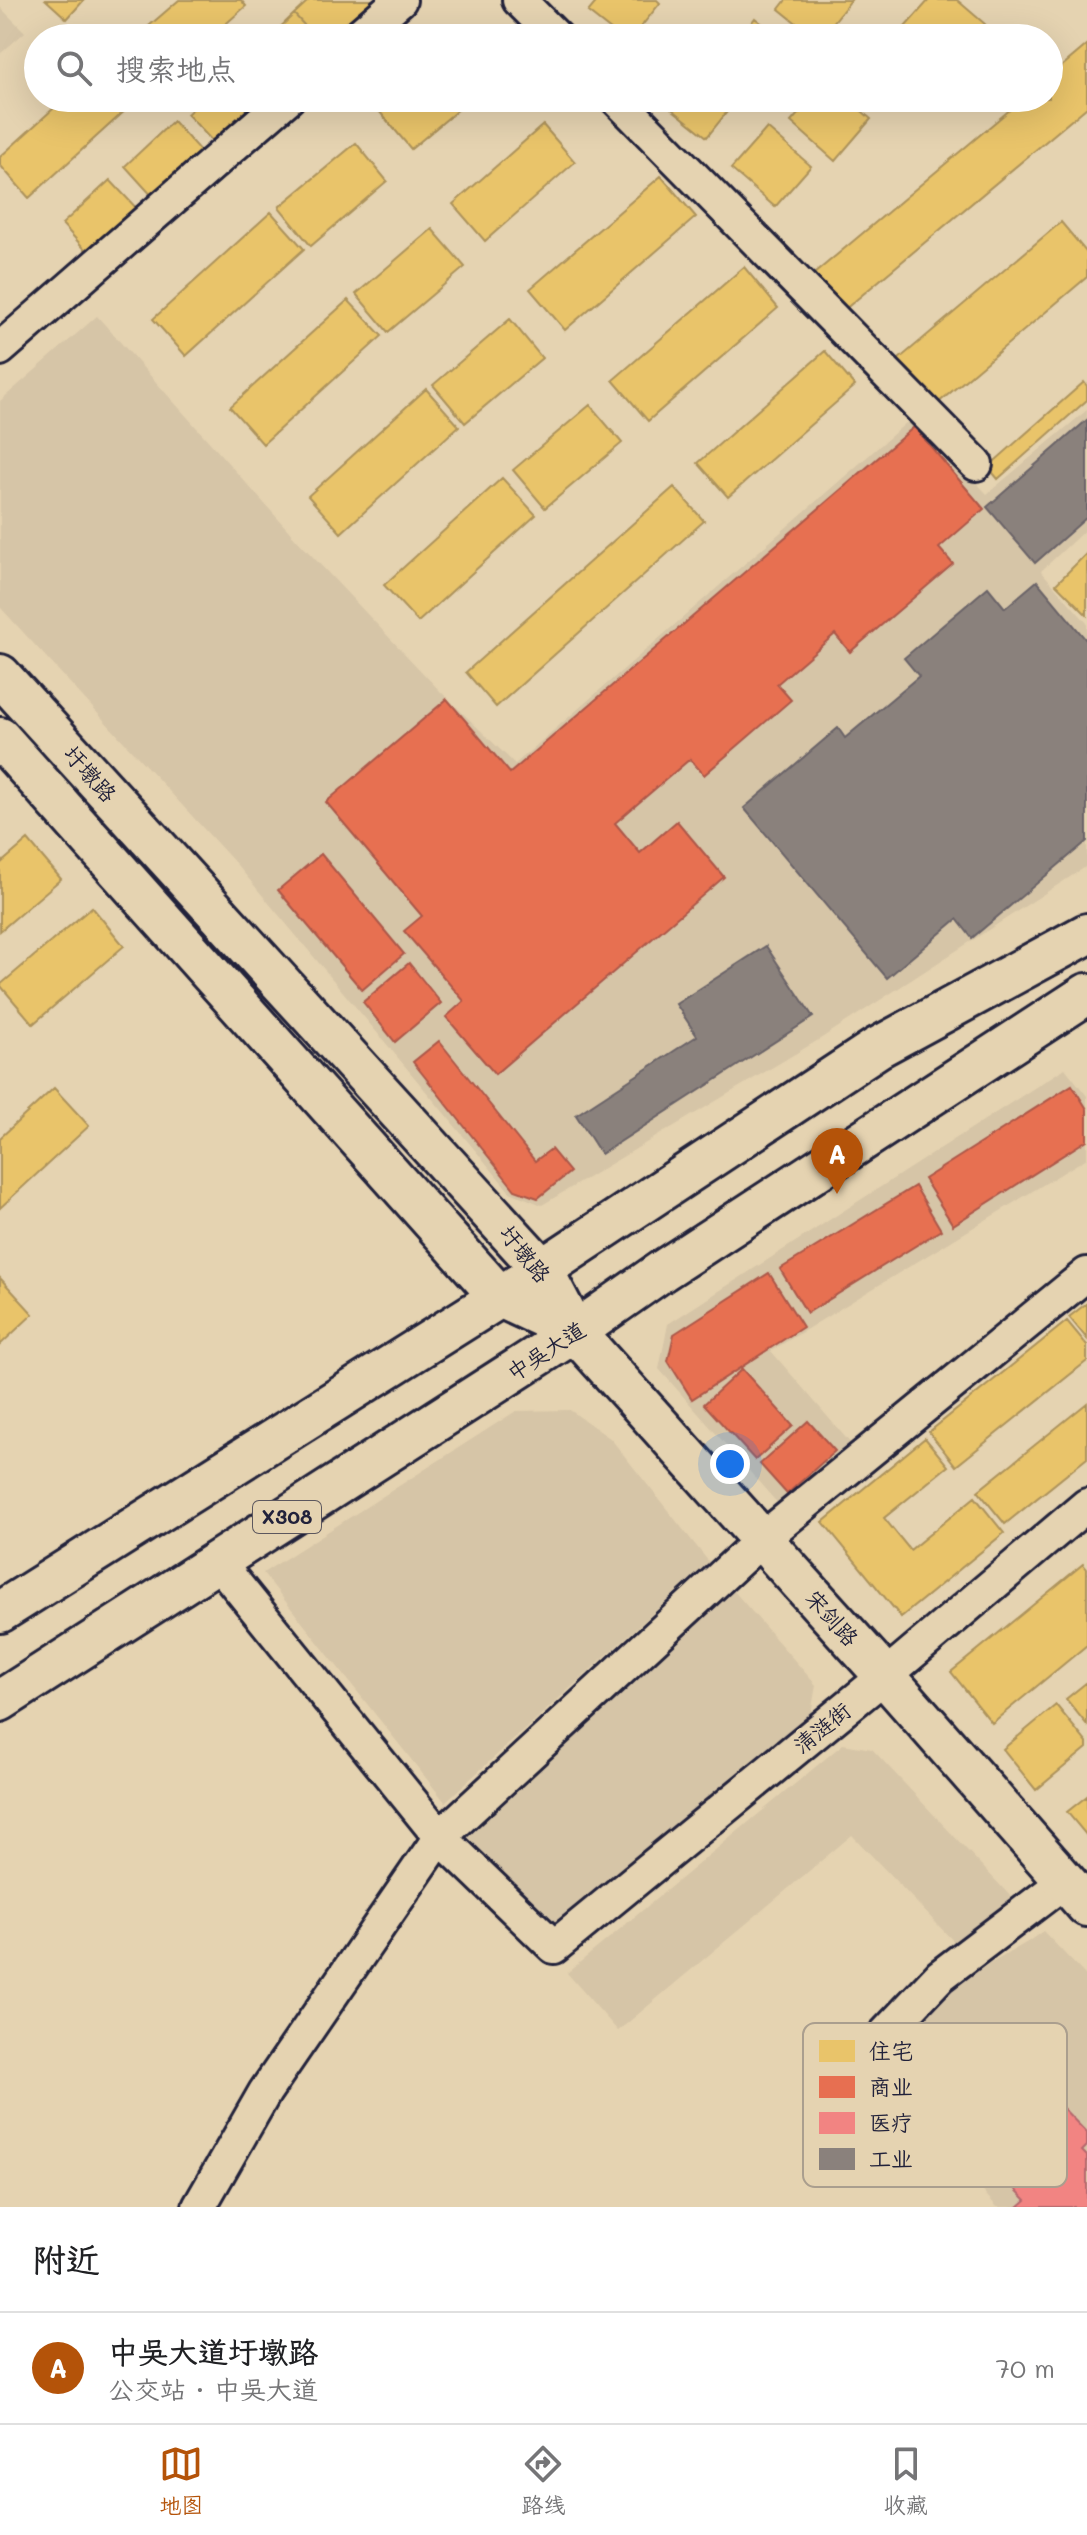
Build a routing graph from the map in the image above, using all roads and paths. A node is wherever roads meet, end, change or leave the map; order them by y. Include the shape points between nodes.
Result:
1 (400, 0) edge
2 (519, 0) edge
3 (372, 24) edge
4 (543, 24) edge
5 (272, 112) edge
6 (630, 112) edge
7 (0, 349) edge
8 (976, 464) dead end
9 (0, 675) edge
10 (0, 738) edge
11 (1087, 915) edge
12 (1087, 934) edge
13 (988, 987) junction
14 (1087, 994) edge
15 (542, 1269) junction
16 (1087, 1274) edge
17 (500, 1297) junction
18 (575, 1332) junction
19 (1087, 1505) edge
20 (762, 1539) junction
21 (218, 1562) junction
22 (0, 1612) edge
23 (885, 1676) junction
24 (0, 1701) edge
25 (440, 1837) junction
26 (1076, 1894) edge
27 (895, 2023) edge
28 (199, 2207) edge

1 - 3 street
2 - 4 street
5 - 7 street
6 - 8 street
9 - 15 main road, 圩墩路
10 - 17 main road, 圩墩路
11 - 13 street
12 - 13 main road
13 - 15 main road via 877,1048
14 - 18 main road, 中吴大道 / X308
15 - 17 main road
15 - 18 main road, 圩墩路
16 - 20 street
17 - 18 main road, 圩墩路
17 - 22 main road
18 - 20 main road, 宋剑路
18 - 21 main road, 中吴大道 / X308
19 - 23 street, 清涟街
20 - 23 main road, 宋剑路
20 - 25 street
21 - 24 main road, 中吴大道 / X308
21 - 25 street
23 - 25 street, 清涟街 via 554,1947
23 - 26 main road, 宋剑路
25 - 28 street via 265,2092
26 - 27 street via 940,1976

